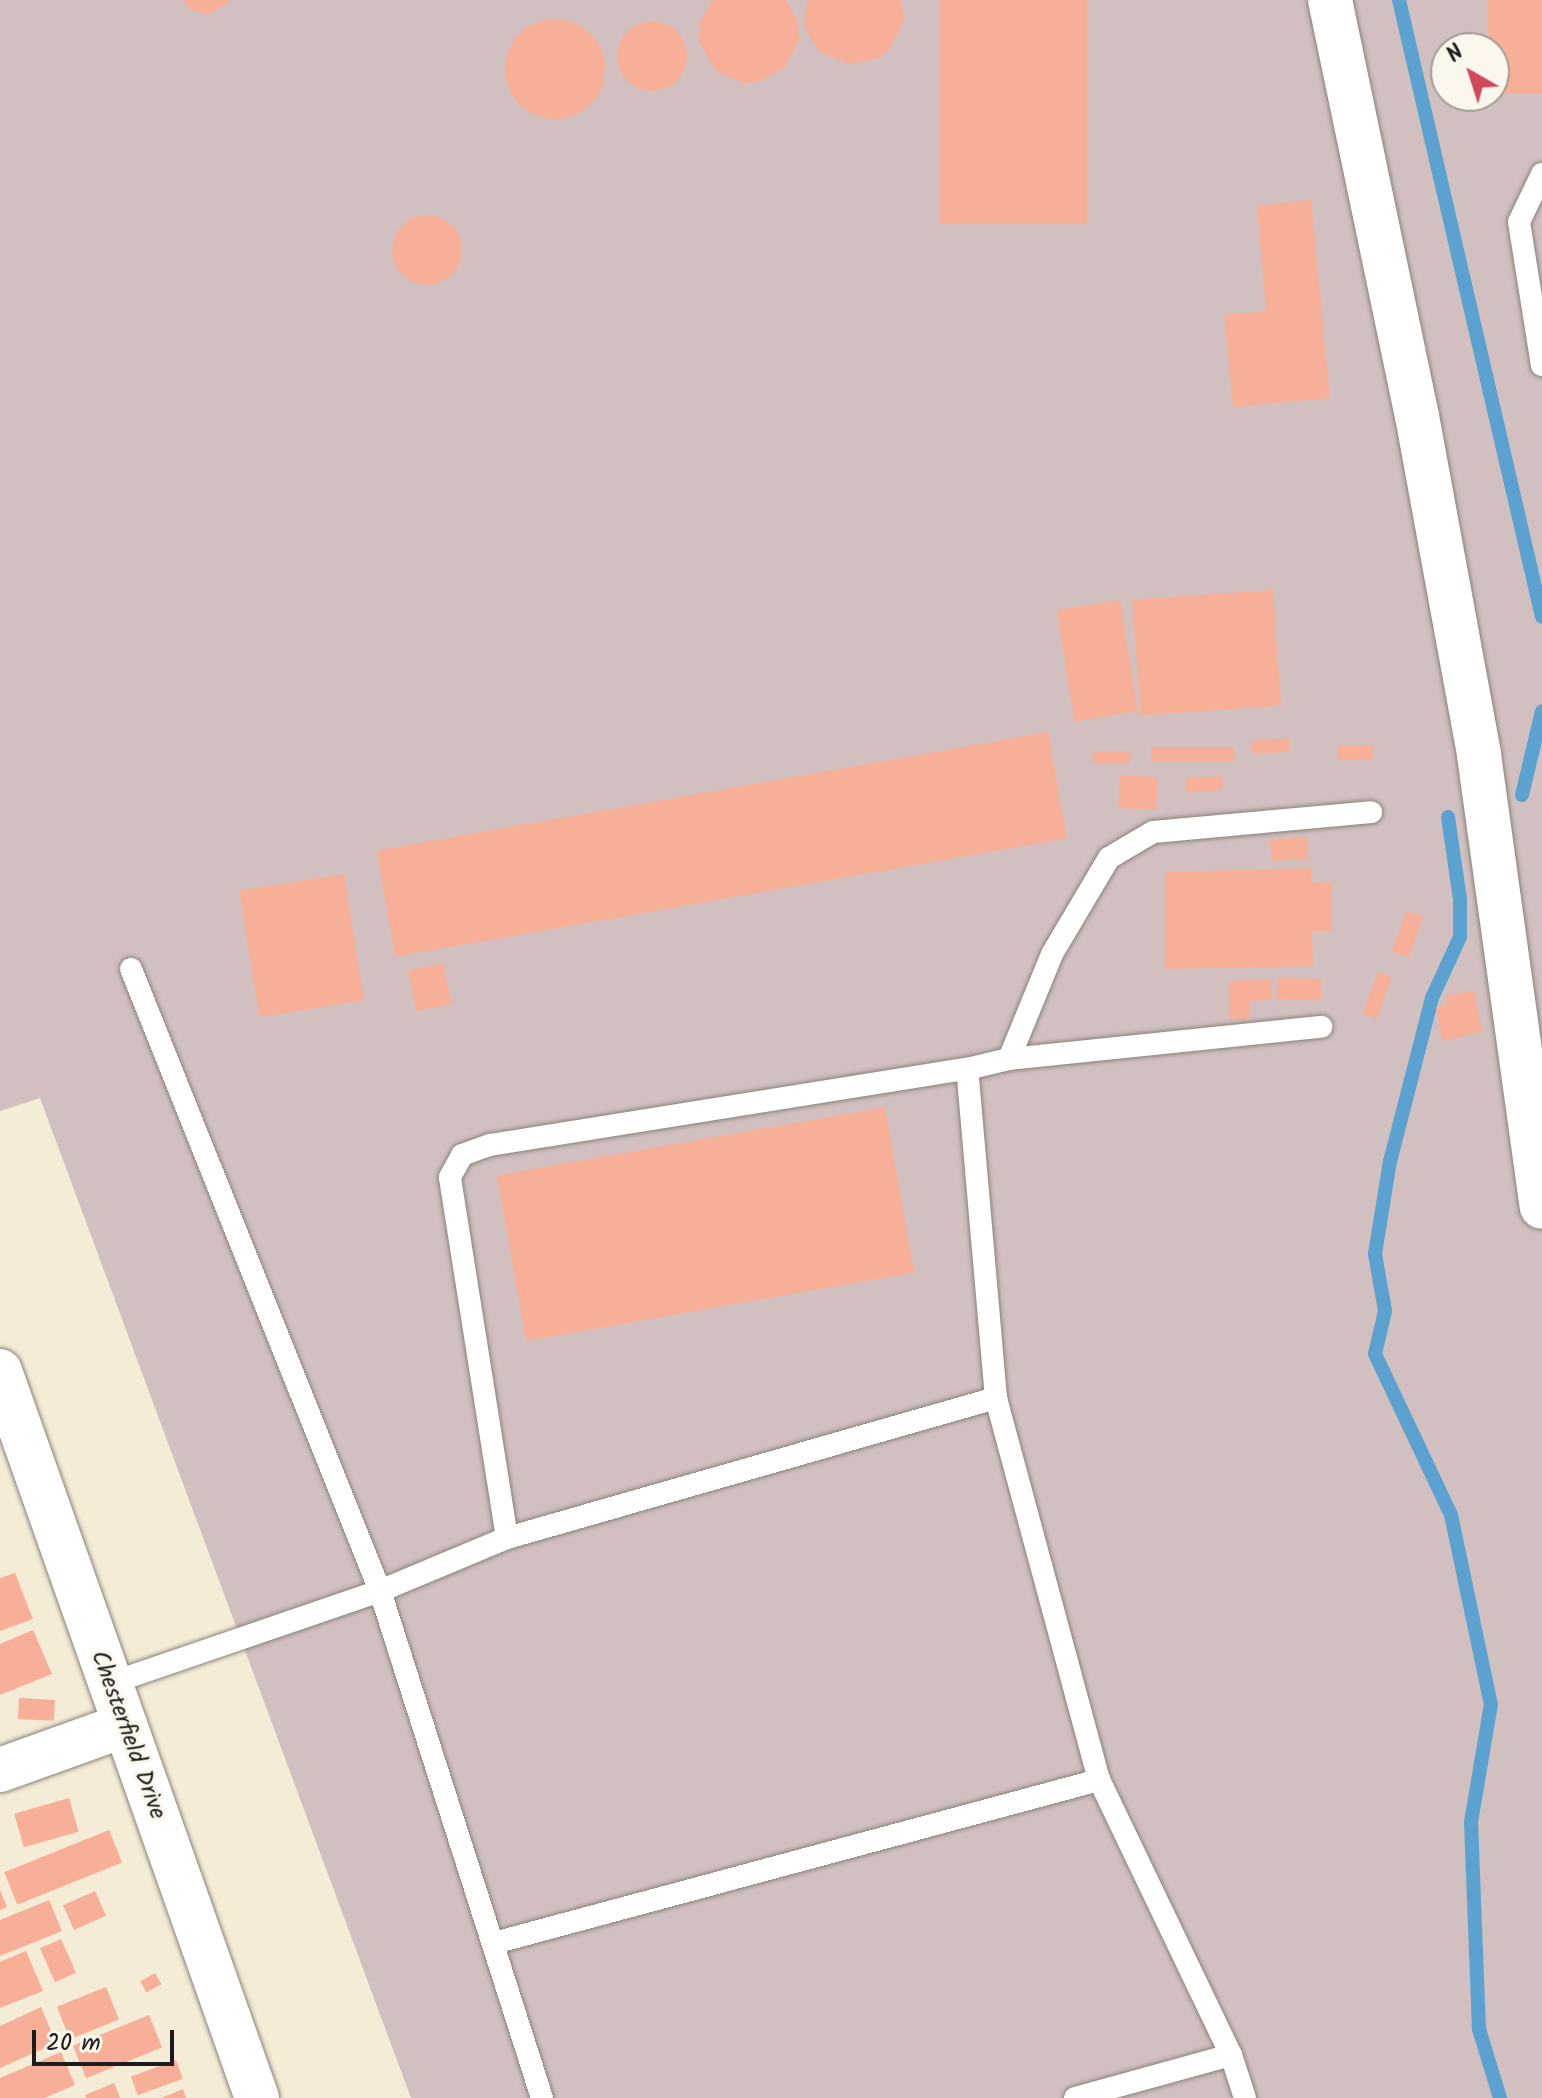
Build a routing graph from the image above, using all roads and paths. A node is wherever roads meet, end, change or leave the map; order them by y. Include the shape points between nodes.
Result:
1 (1330, 0) edge
2 (1542, 174) edge
3 (1542, 365) edge
4 (1371, 812) dead end
5 (131, 969) dead end
6 (1321, 1027) dead end
7 (1009, 1059) junction
8 (967, 1069) junction
9 (1542, 1207) edge
10 (5, 1398) edge
11 (996, 1398) junction
12 (507, 1538) junction
13 (380, 1591) junction
14 (108, 1684) junction
15 (125, 1725) junction
16 (0, 1770) edge
17 (1099, 1780) junction
18 (494, 1943) junction
19 (1231, 2055) junction
20 (257, 2098) edge
21 (542, 2098) edge
22 (1075, 2098) edge
23 (1245, 2098) edge

1 - 9 street via 1417,416 1479,755
2 - 3 lane via 1519,222
4 - 7 lane via 1153,832 1109,858 1052,954
5 - 13 lane
6 - 7 lane
7 - 8 lane
8 - 11 lane
8 - 12 lane via 490,1145 462,1155 450,1177
10 - 14 street, Chesterfield Drive
11 - 12 lane
11 - 17 lane
12 - 13 lane
13 - 14 lane
13 - 18 lane
14 - 15 street, Chesterfield Drive
15 - 16 street
15 - 20 street, Chesterfield Drive
17 - 18 lane
17 - 19 lane
18 - 21 lane
19 - 22 lane
19 - 23 lane

